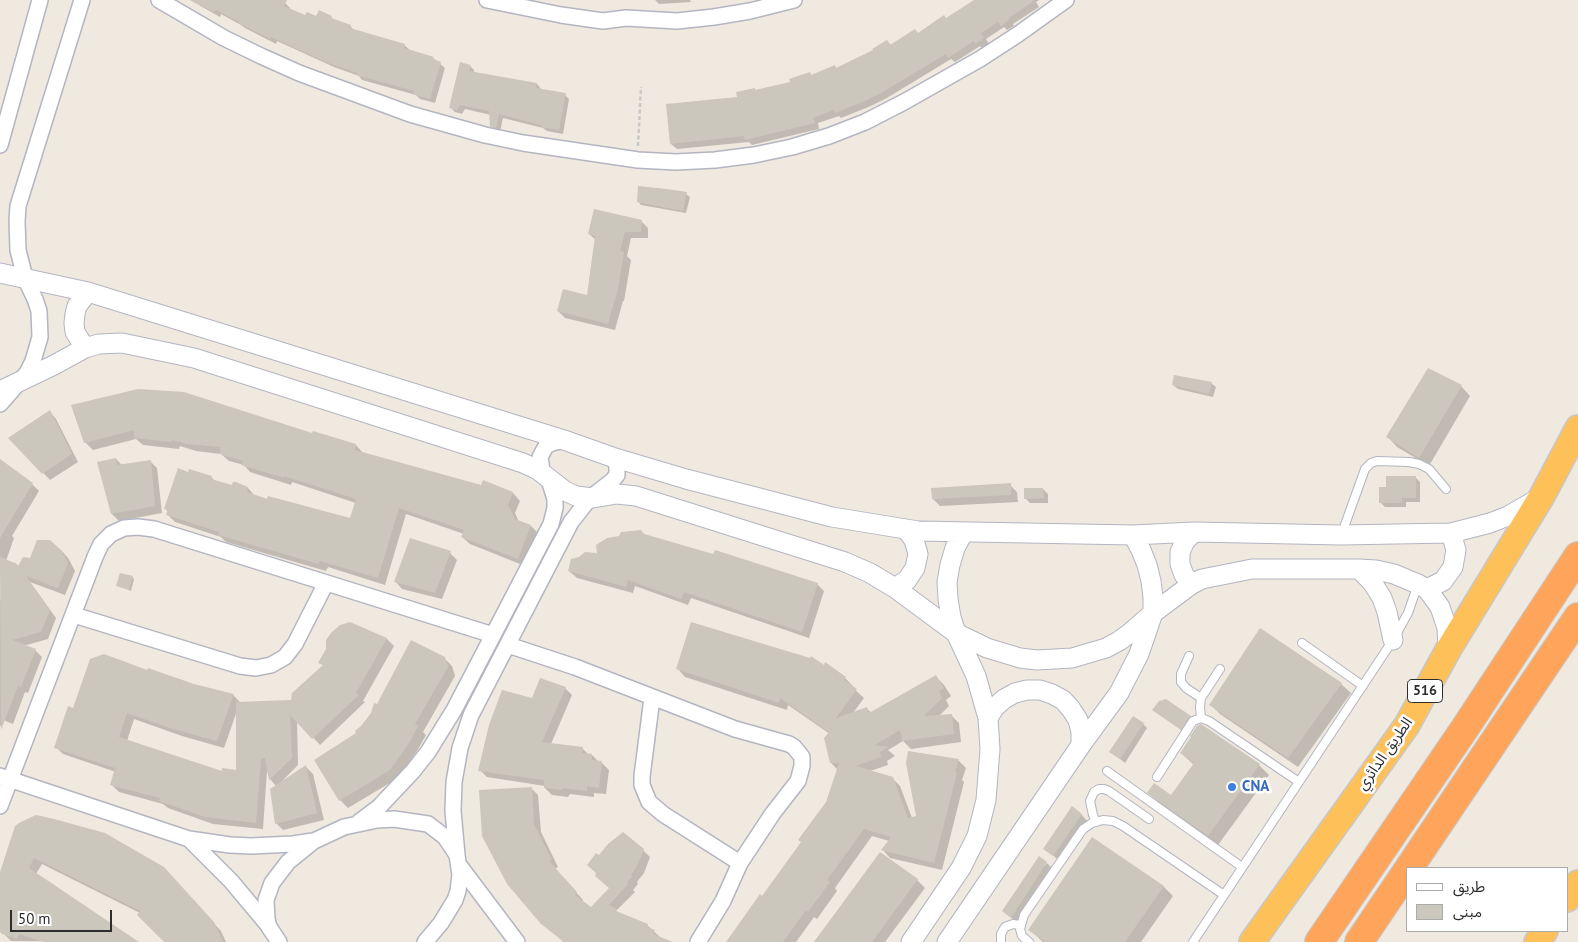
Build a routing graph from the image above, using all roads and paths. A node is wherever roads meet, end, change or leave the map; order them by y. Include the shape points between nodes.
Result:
1 (40, 0) edge
2 (82, 0) edge
3 (159, 0) edge
4 (487, 0) edge
5 (794, 0) edge
6 (1066, 0) edge
7 (641, 87) dead end
8 (0, 144) edge
9 (638, 160) junction
10 (0, 273) edge
11 (25, 278) junction
12 (88, 292) junction
13 (85, 348) junction
14 (19, 383) junction
15 (0, 391) edge
16 (0, 404) edge
17 (1578, 428) edge
18 (564, 440) junction
19 (612, 457) junction
20 (545, 475) junction
21 (1446, 489) dead end
22 (1542, 496) junction
23 (590, 498) junction
24 (906, 529) junction
25 (962, 532) junction
26 (1194, 532) junction
27 (1451, 533) junction
28 (1133, 536) junction
29 (1341, 536) junction
30 (1578, 556) edge
31 (1359, 569) junction
32 (326, 583) junction
33 (1192, 584) junction
34 (1423, 586) junction
35 (895, 588) junction
36 (1153, 613) junction
37 (74, 615) junction
38 (1578, 617) edge
39 (956, 633) junction
40 (493, 635) junction
41 (1393, 640) junction
42 (1302, 643) dead end
43 (508, 645) junction
44 (1448, 650) junction
45 (1189, 656) dead end
46 (1220, 669) dead end
47 (1363, 686) junction
48 (652, 698) junction
49 (1201, 698) junction
50 (988, 718) junction
51 (1202, 718) junction
52 (1081, 745) junction
53 (1107, 771) dead end
54 (1157, 777) dead end
55 (6, 778) edge
56 (1299, 782) junction
57 (0, 806) edge
58 (1149, 819) dead end
59 (359, 822) junction
60 (1096, 822) junction
61 (189, 839) junction
62 (314, 841) junction
63 (458, 860) junction
64 (740, 863) junction
65 (1242, 867) junction
66 (1410, 867) edge
67 (1406, 873) edge
68 (1578, 883) edge
69 (1224, 895) junction
70 (1568, 898) edge
71 (1020, 925) junction
72 (275, 937) edge
73 (425, 942) edge
74 (517, 942) edge
75 (698, 942) edge
76 (911, 942) edge
77 (946, 942) edge
78 (1001, 942) edge
79 (1029, 942) edge
80 (1193, 942) edge
81 (1252, 942) edge
82 (1319, 942) edge
83 (1359, 942) edge

1 - 8 street
2 - 11 street via 18,206 16,235
3 - 9 street via 224,38 299,73 410,114 523,143
4 - 5 street via 561,16 603,21 626,18 677,21 750,11
6 - 9 street via 943,82 865,122 829,136 792,148 734,158 676,162
7 - 9 path
10 - 11 street
11 - 12 street
11 - 14 street via 39,311 40,337 33,361
12 - 13 street via 74,314 75,332
12 - 18 street
13 - 14 street
13 - 20 street via 122,343 194,358 523,463
14 - 15 street
14 - 16 street
17 - 22 highway, الطريق الدائري / 516
18 - 19 street
18 - 20 street via 552,443 543,452 540,464
19 - 23 street via 618,465 617,475
19 - 24 street via 832,517
20 - 23 street via 570,494
20 - 40 street via 555,499 554,516
21 - 29 lane via 1419,464 1371,463 1365,469
22 - 27 street via 1508,516 1471,530
22 - 44 highway, الطريق الدائري / 516
23 - 35 street via 617,494 636,496 845,562
23 - 43 street via 571,522
24 - 25 street
24 - 35 street via 918,554 915,568 907,580
25 - 28 street
25 - 39 street via 947,582 950,617
26 - 28 street
26 - 29 street
26 - 33 street via 1180,552 1184,575
27 - 29 street
27 - 34 street via 1456,550 1453,567 1443,581
28 - 36 street via 1151,580
30 - 82 highway
31 - 33 street via 1252,569
31 - 34 street via 1394,574
31 - 41 street via 1382,598
32 - 37 street via 285,657 271,665 256,668 240,666
32 - 37 street via 154,529 124,528 101,544
32 - 40 street
33 - 36 street
34 - 41 lane
34 - 44 street via 1444,617
35 - 39 street
36 - 39 street via 1106,648 1055,660 1003,654
36 - 52 street via 1130,674
37 - 55 street
38 - 66 highway
39 - 50 street via 976,676
40 - 59 street via 428,752 396,790
41 - 47 lane
42 - 47 lane
43 - 48 street
43 - 63 street via 479,699 460,748 453,804
44 - 81 highway, الطريق الدائري / 516 via 1407,725
45 - 49 lane via 1181,682
46 - 49 lane
47 - 56 lane
48 - 64 street via 642,776 649,802
48 - 64 street via 745,733 789,744 802,757 798,781
49 - 51 lane
50 - 52 street via 994,708 1015,693 1040,690 1063,700 1071,709 1079,726
50 - 76 street via 990,749 986,800 977,836 961,868
51 - 54 lane via 1191,724
51 - 56 lane
52 - 77 street
53 - 65 lane
55 - 57 street
55 - 61 street
56 - 65 lane
58 - 60 lane via 1109,791 1099,789 1090,801
59 - 62 street
59 - 63 street via 394,819 428,824 445,837
60 - 69 lane via 1114,821 1123,826
60 - 71 lane via 1077,837
61 - 62 street via 251,846
61 - 72 street via 231,881
62 - 72 street via 288,862 272,882 265,909
63 - 73 street via 460,882 455,900
63 - 74 street
64 - 75 street via 724,901
65 - 69 lane
67 - 83 highway
68 - 70 highway
69 - 80 lane
71 - 78 lane via 1005,927
71 - 79 lane via 1021,933

